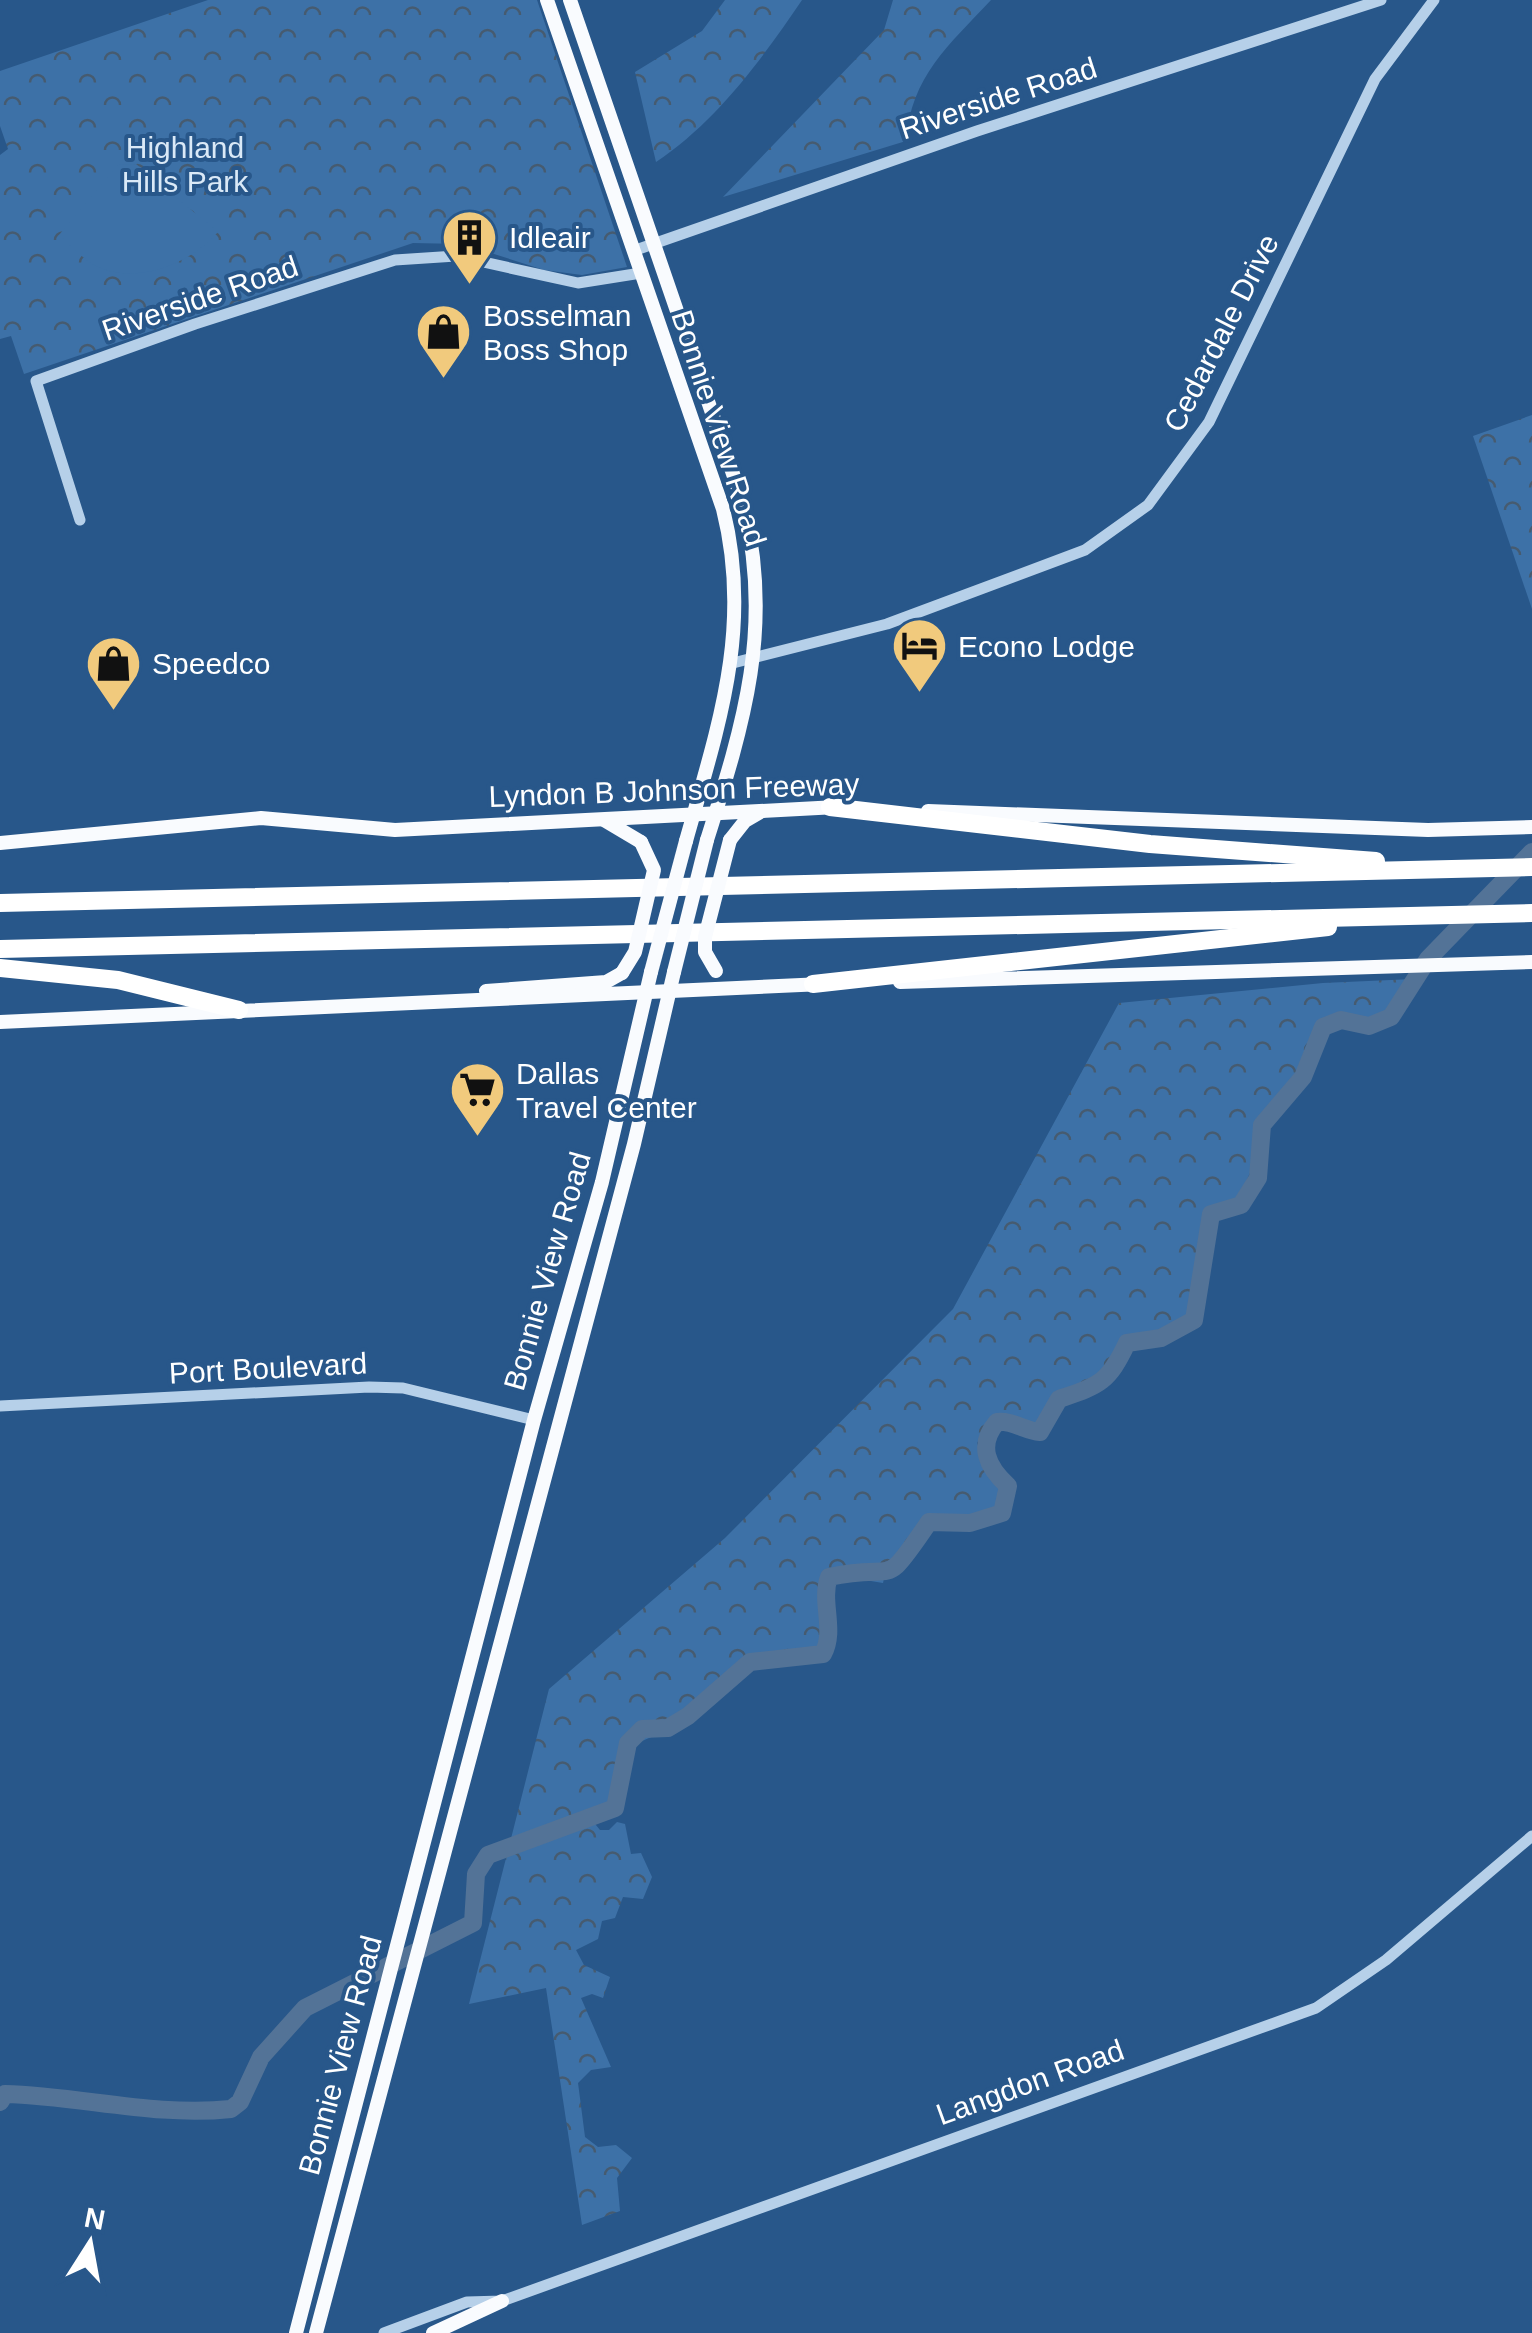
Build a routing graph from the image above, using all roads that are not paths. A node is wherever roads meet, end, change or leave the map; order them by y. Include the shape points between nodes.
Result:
1 (547, 0) edge
2 (570, 0) edge
3 (1380, 0) edge
4 (1434, 0) edge
5 (652, 244) junction
6 (633, 251) junction
7 (641, 274) junction
8 (720, 502) junction
9 (744, 503) junction
10 (80, 520) dead end
11 (756, 660) junction
12 (733, 663) junction
13 (830, 807) junction
14 (767, 808) junction
15 (717, 810) junction
16 (694, 813) junction
17 (603, 819) junction
18 (1532, 827) edge
19 (0, 843) edge
20 (1532, 867) edge
21 (1472, 869) junction
22 (0, 903) edge
23 (1528, 913) edge
24 (1432, 914) junction
25 (0, 948) edge
26 (1532, 962) edge
27 (0, 968) edge
28 (813, 984) junction
29 (746, 988) junction
30 (668, 992) junction
31 (646, 993) junction
32 (410, 1000) junction
33 (238, 1010) junction
34 (0, 1022) edge
35 (613, 1139) junction
36 (634, 1144) junction
37 (0, 1406) edge
38 (534, 1420) junction
39 (557, 1426) junction
40 (1532, 1836) edge
41 (502, 2301) junction
42 (323, 2308) junction
43 (296, 2333) edge
44 (316, 2333) edge
45 (330, 2333) edge
46 (384, 2333) edge
47 (433, 2333) edge

1 - 6 main road, Bonnie View Road
2 - 5 main road, Bonnie View Road
3 - 5 street, Riverside Road
4 - 11 street, Cedardale Drive via 1375,79 1209,422 1148,506 1085,550 886,624
5 - 6 street, Riverside Road
5 - 9 main road, Bonnie View Road
6 - 7 main road, Bonnie View Road
7 - 8 main road, Bonnie View Road
7 - 10 street, Riverside Road via 578,283 456,256 395,260 36,381
8 - 9 main road
8 - 12 main road, Bonnie View Road via 736,580
9 - 11 main road, Bonnie View Road via 757,585
11 - 12 street, Cedardale Drive
11 - 15 main road, Bonnie View Road
12 - 16 main road, Bonnie View Road
13 - 14 main road, Lyndon B Johnson Freeway
13 - 18 main road, Lyndon B Johnson Freeway via 1346,828
13 - 21 highway via 1150,844
14 - 15 main road, Lyndon B Johnson Freeway
14 - 29 main road, bridge via 744,821 730,840 704,937 716,971
15 - 16 main road, Lyndon B Johnson Freeway
15 - 30 main road, Bonnie View Road, bridge
16 - 17 main road, Lyndon B Johnson Freeway
16 - 31 main road, Bonnie View Road, bridge
17 - 19 main road, Lyndon B Johnson Freeway via 384,830 248,819
17 - 32 main road, bridge via 641,842 654,870 635,952 622,973 606,982
20 - 21 highway
21 - 22 highway
23 - 24 highway
24 - 25 highway
24 - 28 highway
26 - 28 main road
27 - 33 highway via 118,980
28 - 29 main road
29 - 30 main road
30 - 31 main road
30 - 36 main road, Bonnie View Road
31 - 32 main road
31 - 35 main road, Bonnie View Road
32 - 33 main road
33 - 34 main road
35 - 36 main road
35 - 38 main road, Bonnie View Road
36 - 39 main road, Bonnie View Road
37 - 38 street, Port Boulevard via 369,1387 403,1388
38 - 39 main road
38 - 43 main road, Bonnie View Road
39 - 42 main road, Bonnie View Road
40 - 41 street, Langdon Road via 1386,1960 1316,2008
41 - 46 street, Langdon Road via 467,2302
41 - 47 main road, Langdon Road
42 - 44 main road, Bonnie View Road
42 - 45 main road

